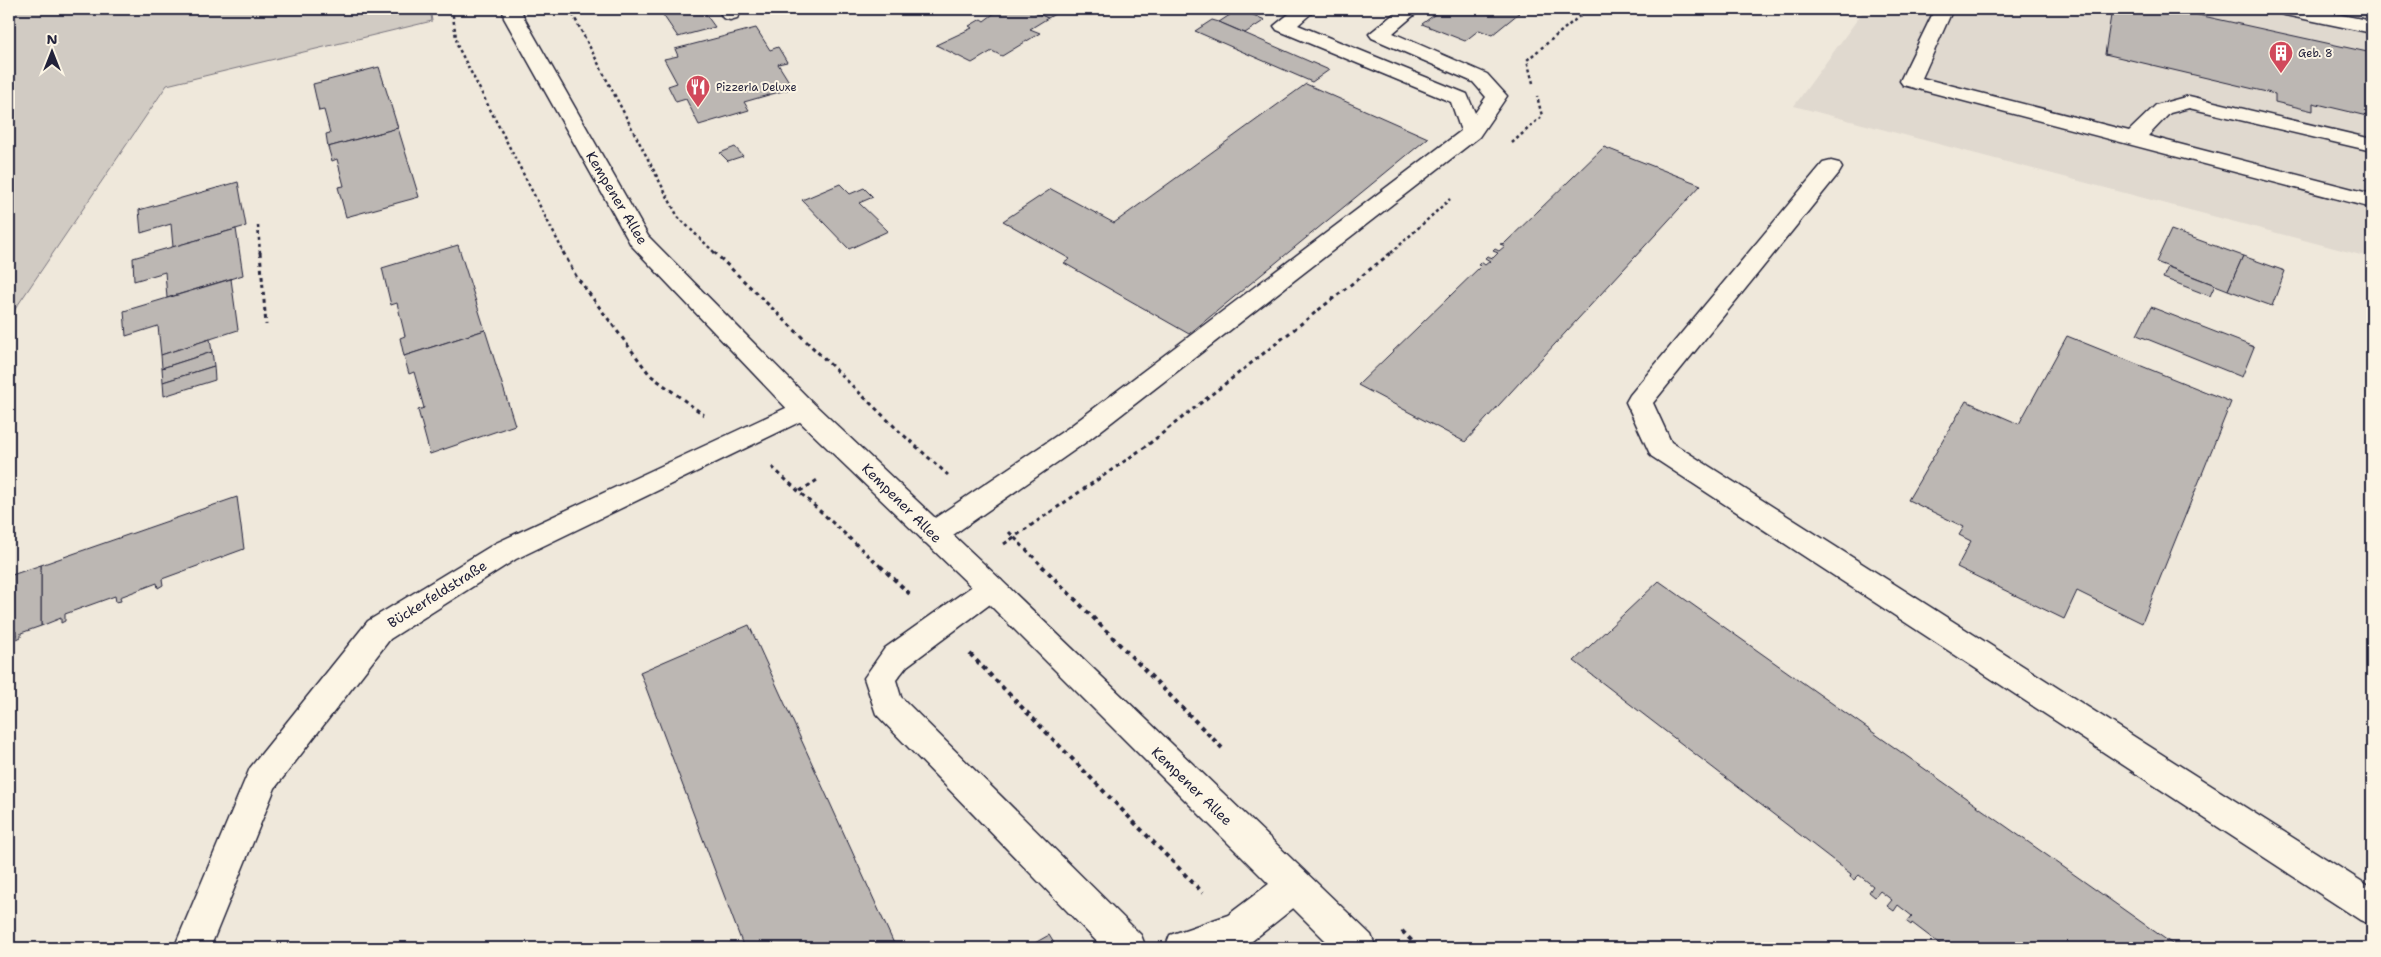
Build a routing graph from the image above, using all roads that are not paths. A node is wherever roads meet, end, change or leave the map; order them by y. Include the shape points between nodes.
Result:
1 (512, 9) edge
2 (1412, 9) edge
3 (1944, 9) edge
4 (2285, 9) edge
5 (1293, 11) edge
6 (2372, 26) edge
7 (1472, 133) junction
8 (2133, 140) junction
9 (2372, 145) edge
10 (1831, 168) dead end
11 (2372, 201) edge
12 (803, 409) junction
13 (933, 534) junction
14 (991, 588) junction
15 (1294, 886) junction
16 (2372, 908) edge
17 (192, 948) edge
18 (1128, 948) edge
19 (1183, 948) edge
20 (1358, 948) edge

1 - 12 main road, Kempener Allee via 514,18 639,240
2 - 7 main road via 1379,34 1480,78 1497,96
3 - 8 main road via 1910,80
4 - 6 main road
5 - 7 main road via 1284,26 1460,98
7 - 13 main road via 1077,435
8 - 9 main road via 2163,109 2189,102
8 - 11 main road
10 - 16 main road via 1639,402 1661,449
12 - 13 main road, Kempener Allee
12 - 17 main road, Bückerfeldstraße via 506,551 379,630 262,779
13 - 14 main road, Kempener Allee
14 - 15 main road, Kempener Allee
14 - 18 main road via 896,657 880,678 888,704
15 - 19 main road via 1239,929
15 - 20 main road, Kempener Allee

